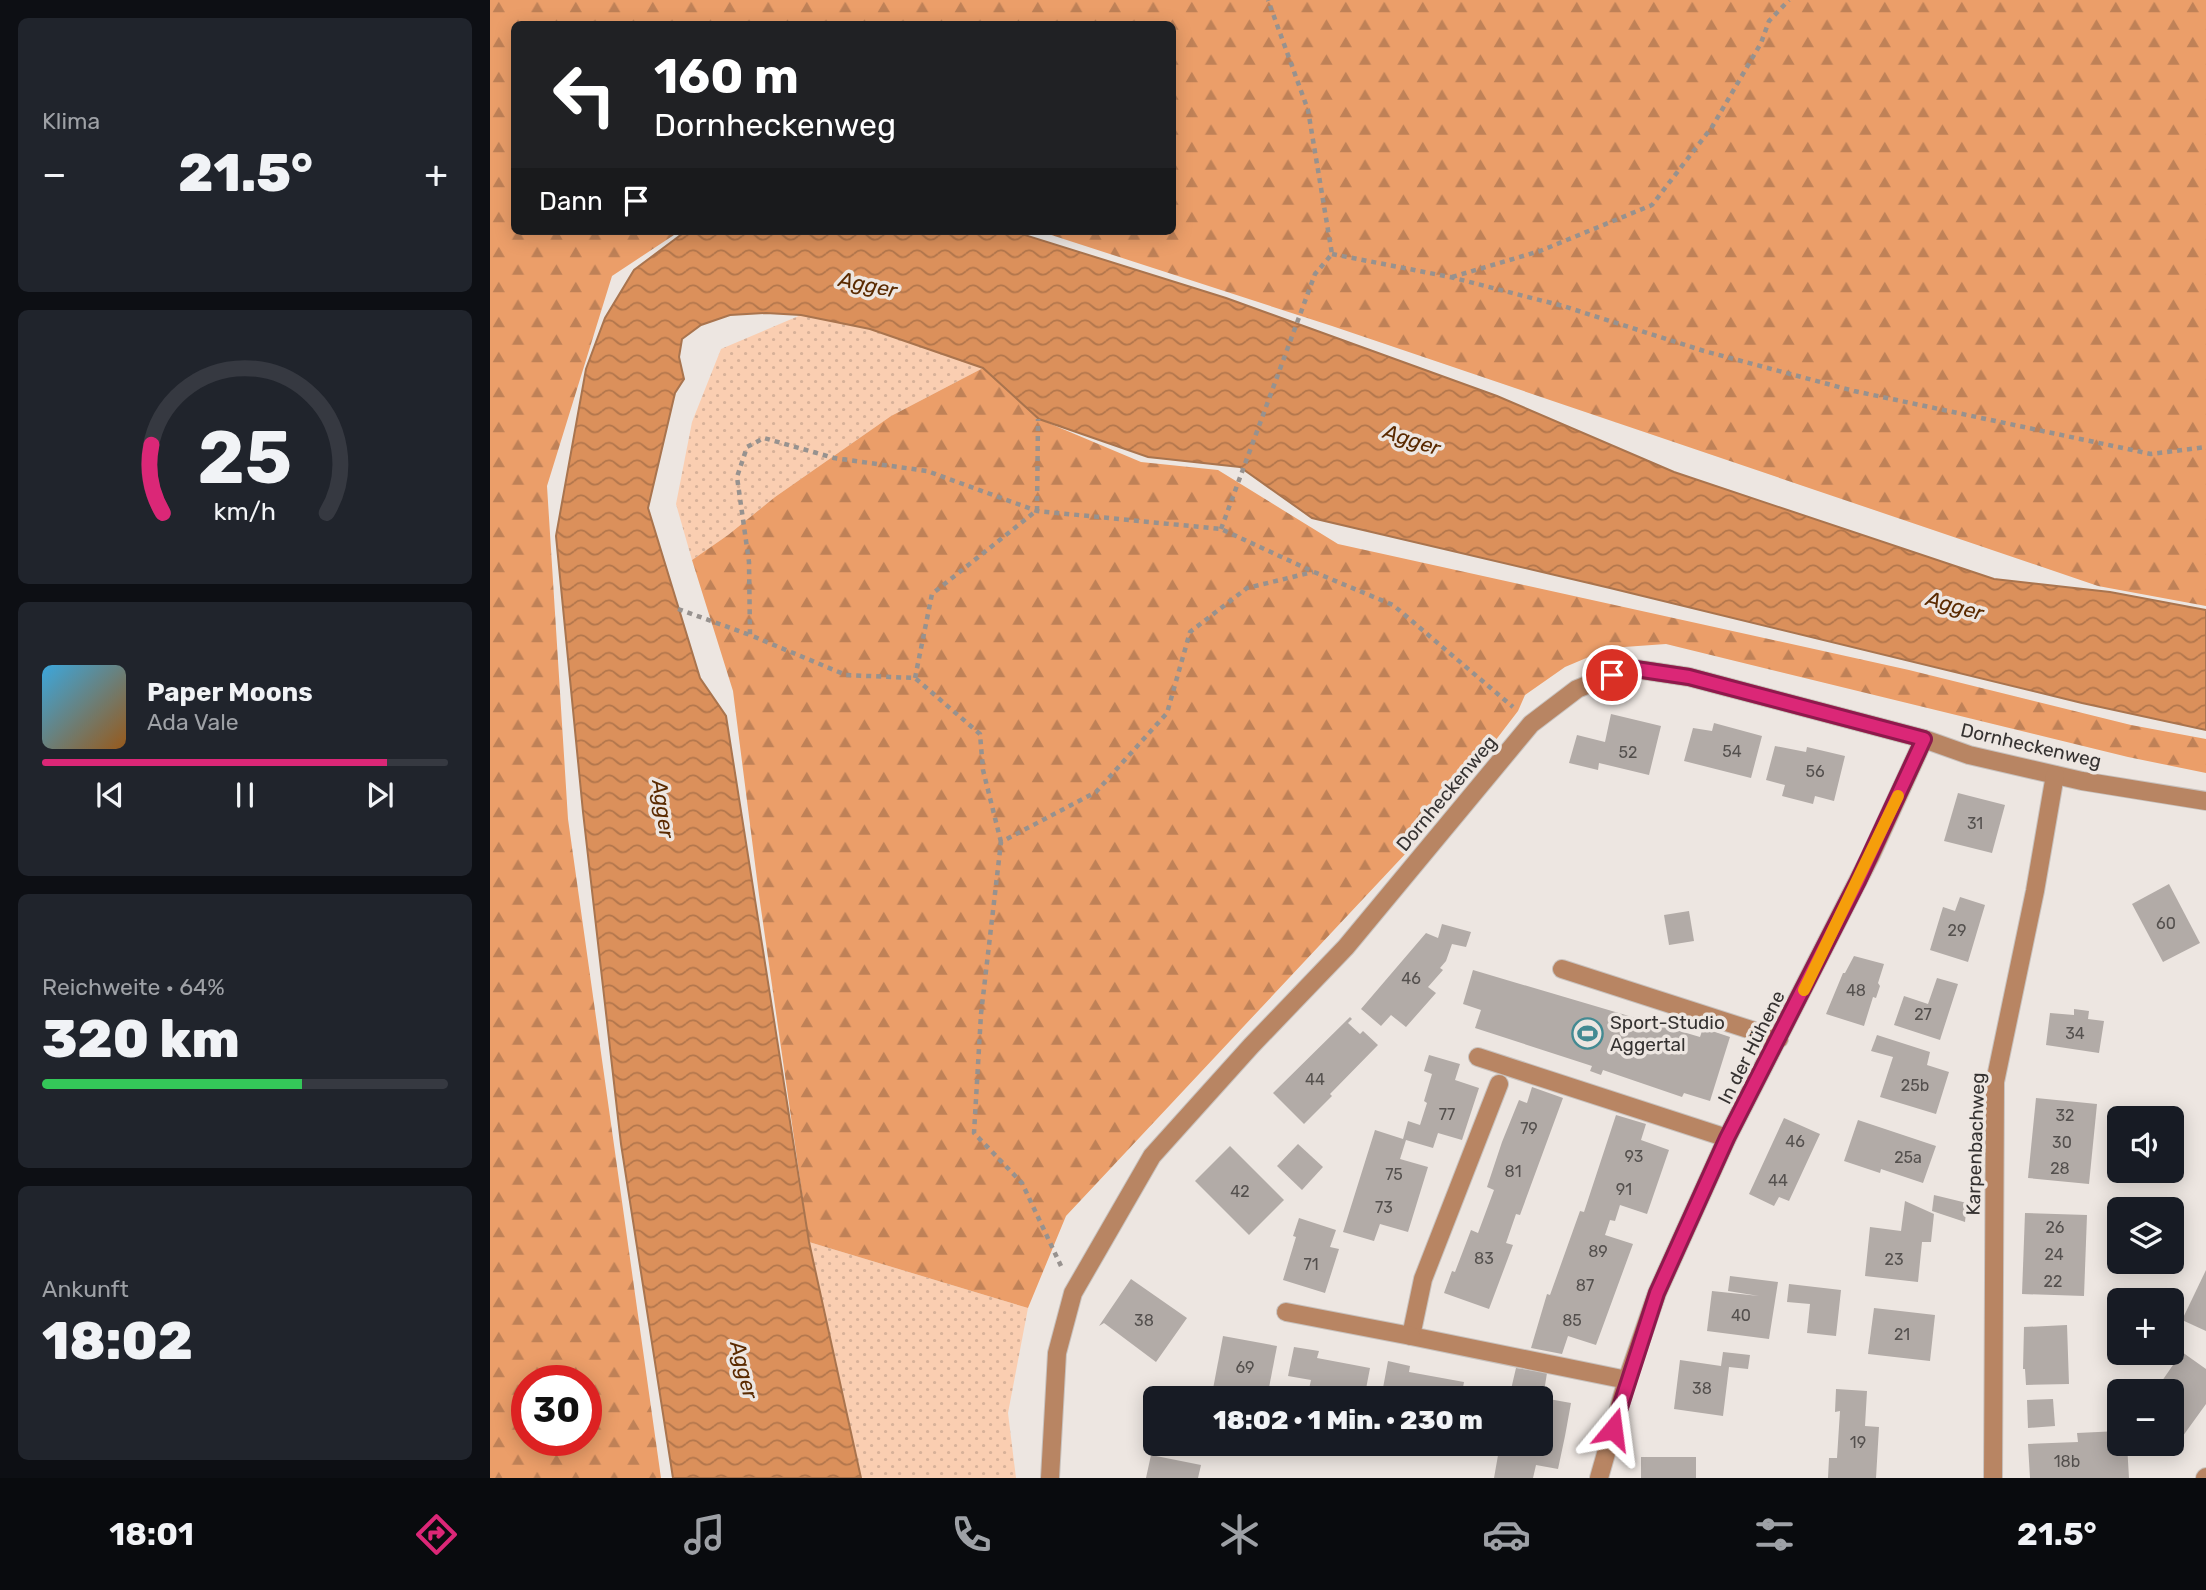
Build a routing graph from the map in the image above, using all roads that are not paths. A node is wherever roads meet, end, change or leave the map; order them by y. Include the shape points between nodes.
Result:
1 (1924, 739) junction
2 (2056, 775) junction
3 (2206, 801) edge
4 (1562, 970) dead end
5 (1779, 1039) junction
6 (1478, 1057) dead end
7 (1499, 1084) dead end
8 (1727, 1138) junction
9 (1286, 1312) dead end
10 (1411, 1336) junction
11 (1627, 1380) junction
12 (1050, 1478) edge
13 (1599, 1478) edge
14 (1993, 1478) edge

1 - 2 street, Dornheckenweg via 1969,755
1 - 5 street, In der Hühene
1 - 12 street, Dornheckenweg via 1689,677 1629,668 1577,689 1531,724 1346,947 1152,1156 1073,1293 1057,1353
2 - 3 street, Dornheckenweg
2 - 14 street, Karpenbachweg via 1994,1082
4 - 5 street
5 - 8 street, In der Hühene
6 - 8 street
7 - 10 street via 1423,1279
8 - 11 street, In der Hühene via 1657,1293
9 - 10 street
10 - 11 street
11 - 13 street, In der Hühene

